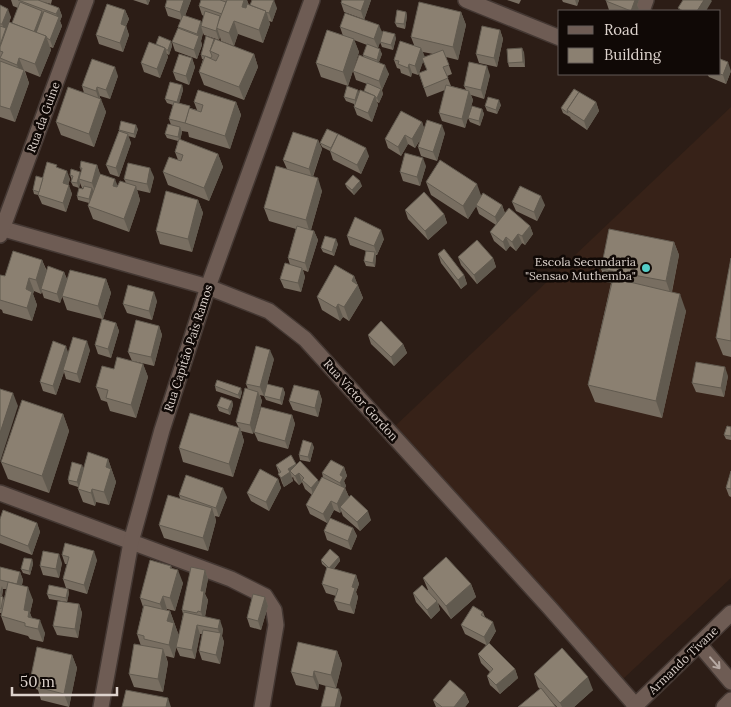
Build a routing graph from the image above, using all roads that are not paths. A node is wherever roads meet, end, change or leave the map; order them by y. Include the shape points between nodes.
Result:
1 (86, 0) edge
2 (312, 0) edge
3 (466, 0) edge
4 (558, 37) edge
5 (1, 230) edge
6 (208, 287) junction
7 (0, 493) edge
8 (131, 542) junction
9 (728, 623) edge
10 (699, 644) junction
11 (731, 682) edge
12 (731, 700) edge
13 (635, 706) edge
14 (101, 707) edge
15 (262, 707) edge
16 (724, 707) edge

1 - 5 street, Rua da Guine
2 - 6 street, Rua Capitão Pais Ramos
3 - 4 street
5 - 6 street, Rua Victor Gordon
6 - 8 street, Rua Capitão Pais Ramos via 162,430
6 - 13 street, Rua Victor Gordon via 269,311 305,339
7 - 8 street
8 - 14 street, Rua Capitão Pais Ramos
8 - 15 street via 231,579 264,596 274,610 276,625
9 - 10 street, Armando Tivane
10 -> 11 street
10 - 13 street, Armando Tivane
12 - 16 street

